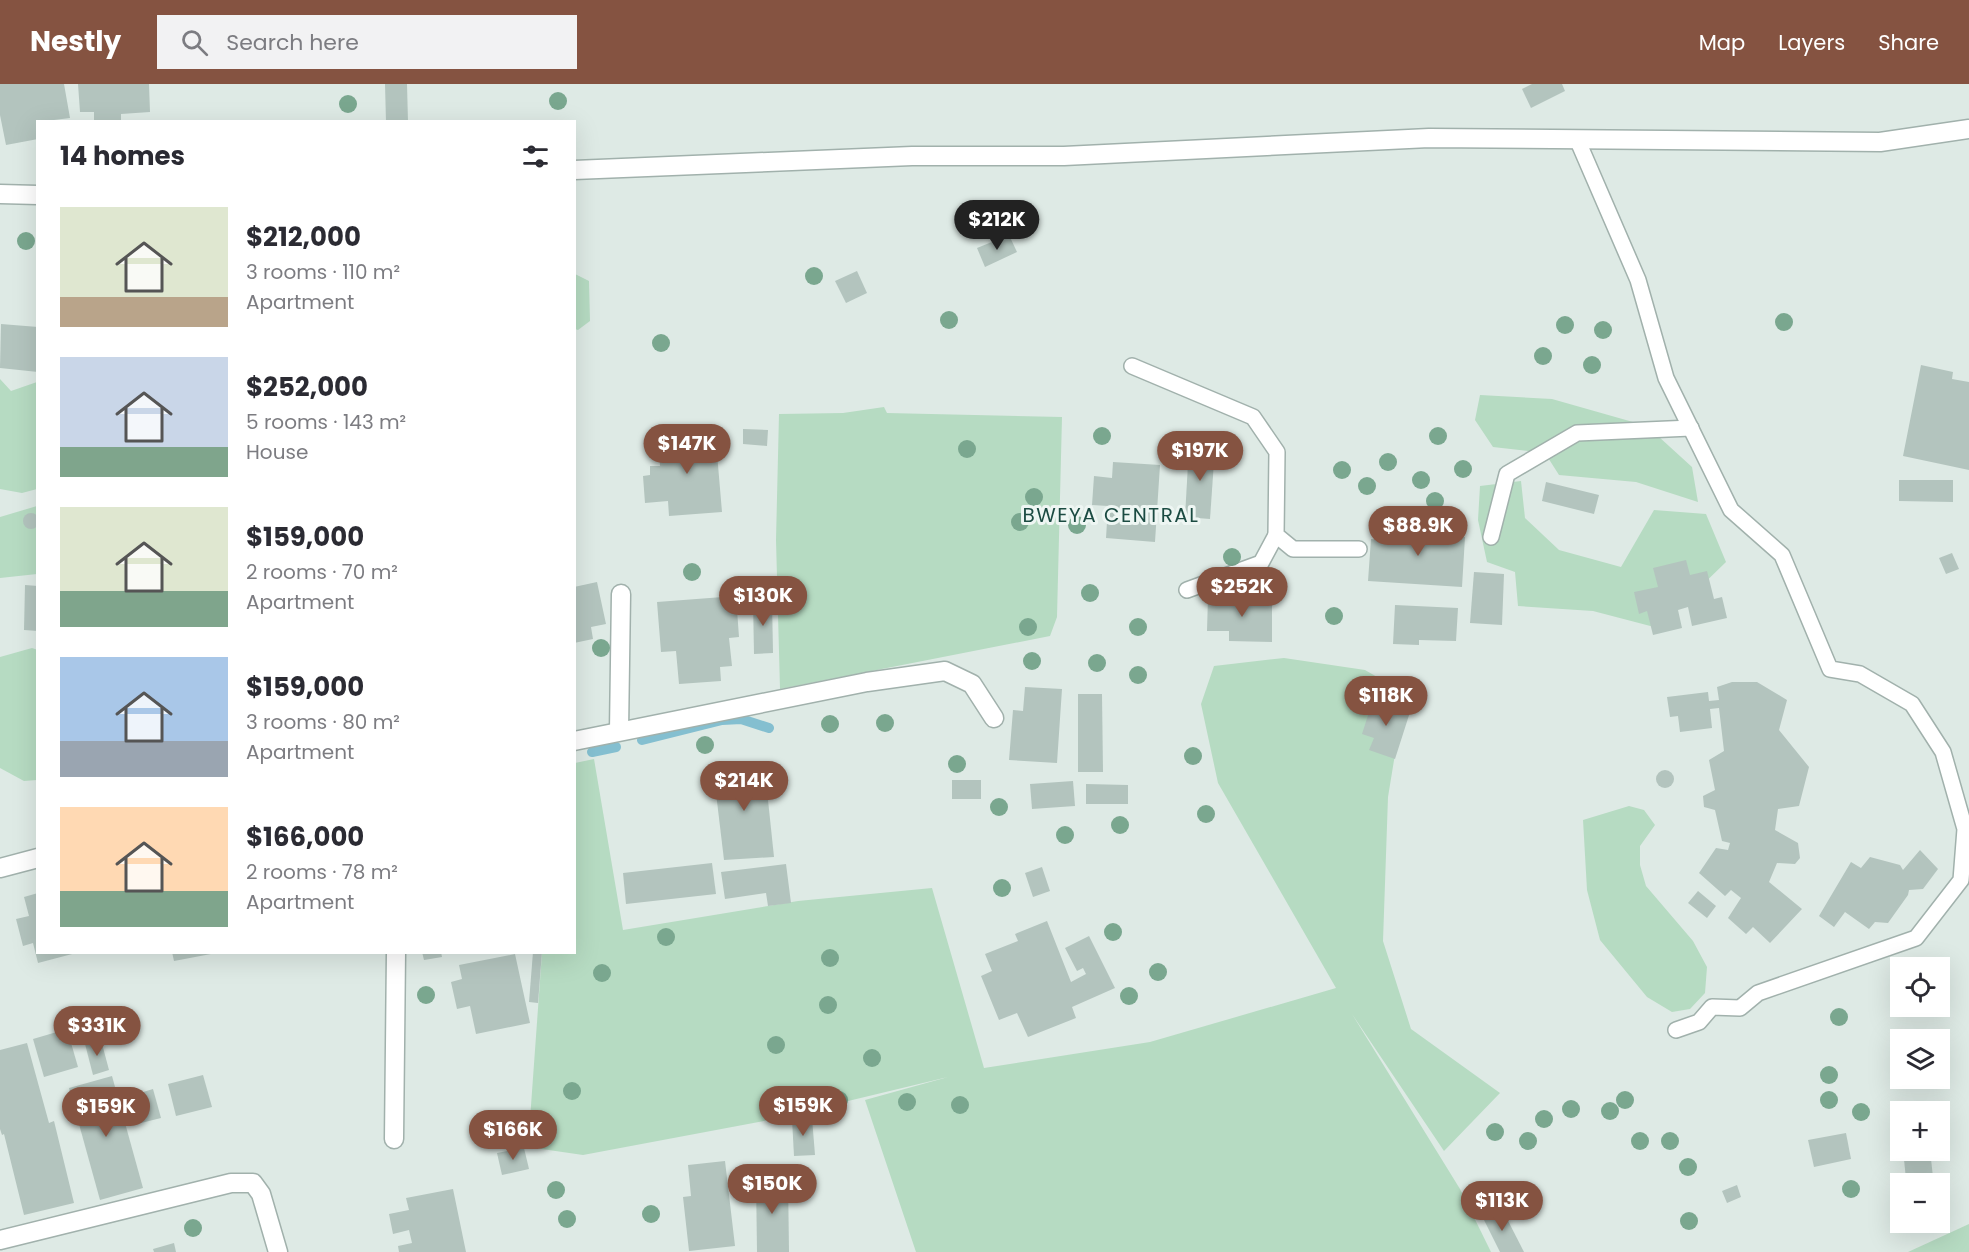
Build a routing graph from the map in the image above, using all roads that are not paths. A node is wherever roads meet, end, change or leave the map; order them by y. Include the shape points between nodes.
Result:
1 (1969, 129) edge
2 (1577, 139) junction
3 (576, 170) edge
4 (0, 194) edge
5 (36, 195) edge
6 (1132, 366) dead end
7 (1691, 428) junction
8 (1276, 535) junction
9 (1491, 537) dead end
10 (1359, 549) dead end
11 (1187, 590) dead end
12 (621, 594) dead end
13 (994, 718) dead end
14 (619, 731) junction
15 (576, 741) edge
16 (36, 859) edge
17 (0, 868) edge
18 (396, 954) edge
19 (1676, 1030) dead end
20 (394, 1139) dead end
21 (0, 1240) edge
22 (278, 1252) edge

1 - 2 street via 1880,142
2 - 3 street via 1429,138 1076,156 912,156
2 - 7 lane via 1638,280 1666,378
4 - 5 street
6 - 8 lane via 1253,417 1277,452
7 - 9 lane via 1577,433 1507,474
7 - 19 lane via 1731,510 1782,555 1830,669 1860,674 1912,704 1943,752 1965,829 1961,880 1916,938 1758,993 1740,1008 1712,1006 1699,1022
8 - 10 lane via 1293,549
8 - 11 lane via 1261,563
12 - 14 street
13 - 14 street via 972,684 945,671 867,682
14 - 15 street
16 - 17 street
18 - 20 street
21 - 22 street via 231,1183 253,1183 261,1194

